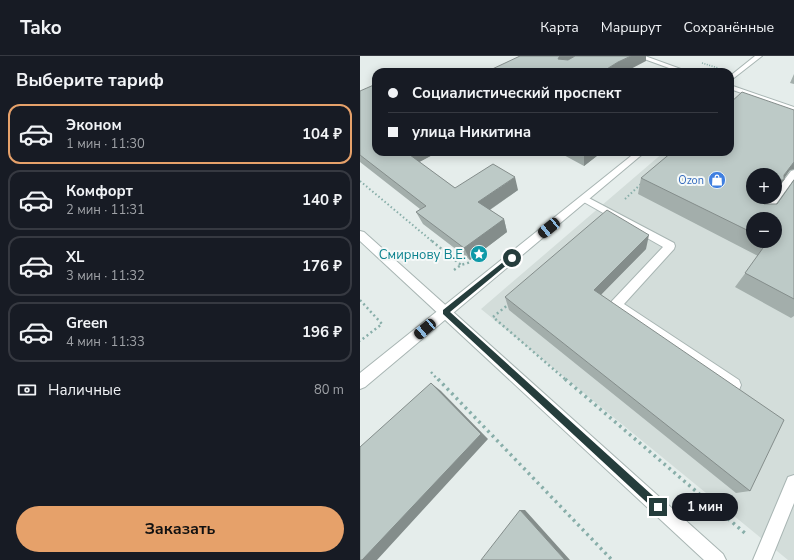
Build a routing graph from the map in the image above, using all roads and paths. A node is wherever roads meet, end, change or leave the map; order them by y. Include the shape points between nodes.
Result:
1 (639, 56) edge
2 (759, 56) edge
3 (674, 68) edge
4 (734, 76) edge
5 (734, 88) edge
6 (794, 109) edge
7 (636, 156) edge
8 (794, 173) edge
9 (360, 181) edge
10 (643, 182) dead end
11 (585, 199) junction
12 (610, 212) junction
13 (765, 212) edge
14 (360, 234) edge
15 (461, 265) dead end
16 (514, 298) edge
17 (360, 300) edge
18 (445, 312) junction
19 (360, 341) edge
20 (431, 372) dead end
21 (360, 382) edge
22 (734, 385) edge
23 (794, 483) edge
24 (764, 555) edge
25 (612, 560) edge
26 (717, 560) edge

1 - 3 street
2 - 4 street
5 - 6 street
7 - 11 street
8 - 13 street
9 - 15 path
10 - 12 path
11 - 12 street
11 - 18 street
12 - 22 street via 670,246 616,305
14 - 18 street
16 - 24 path via 493,317
17 - 19 path via 382,324
18 - 21 street
18 - 26 street
20 - 25 path
23 - 24 street

